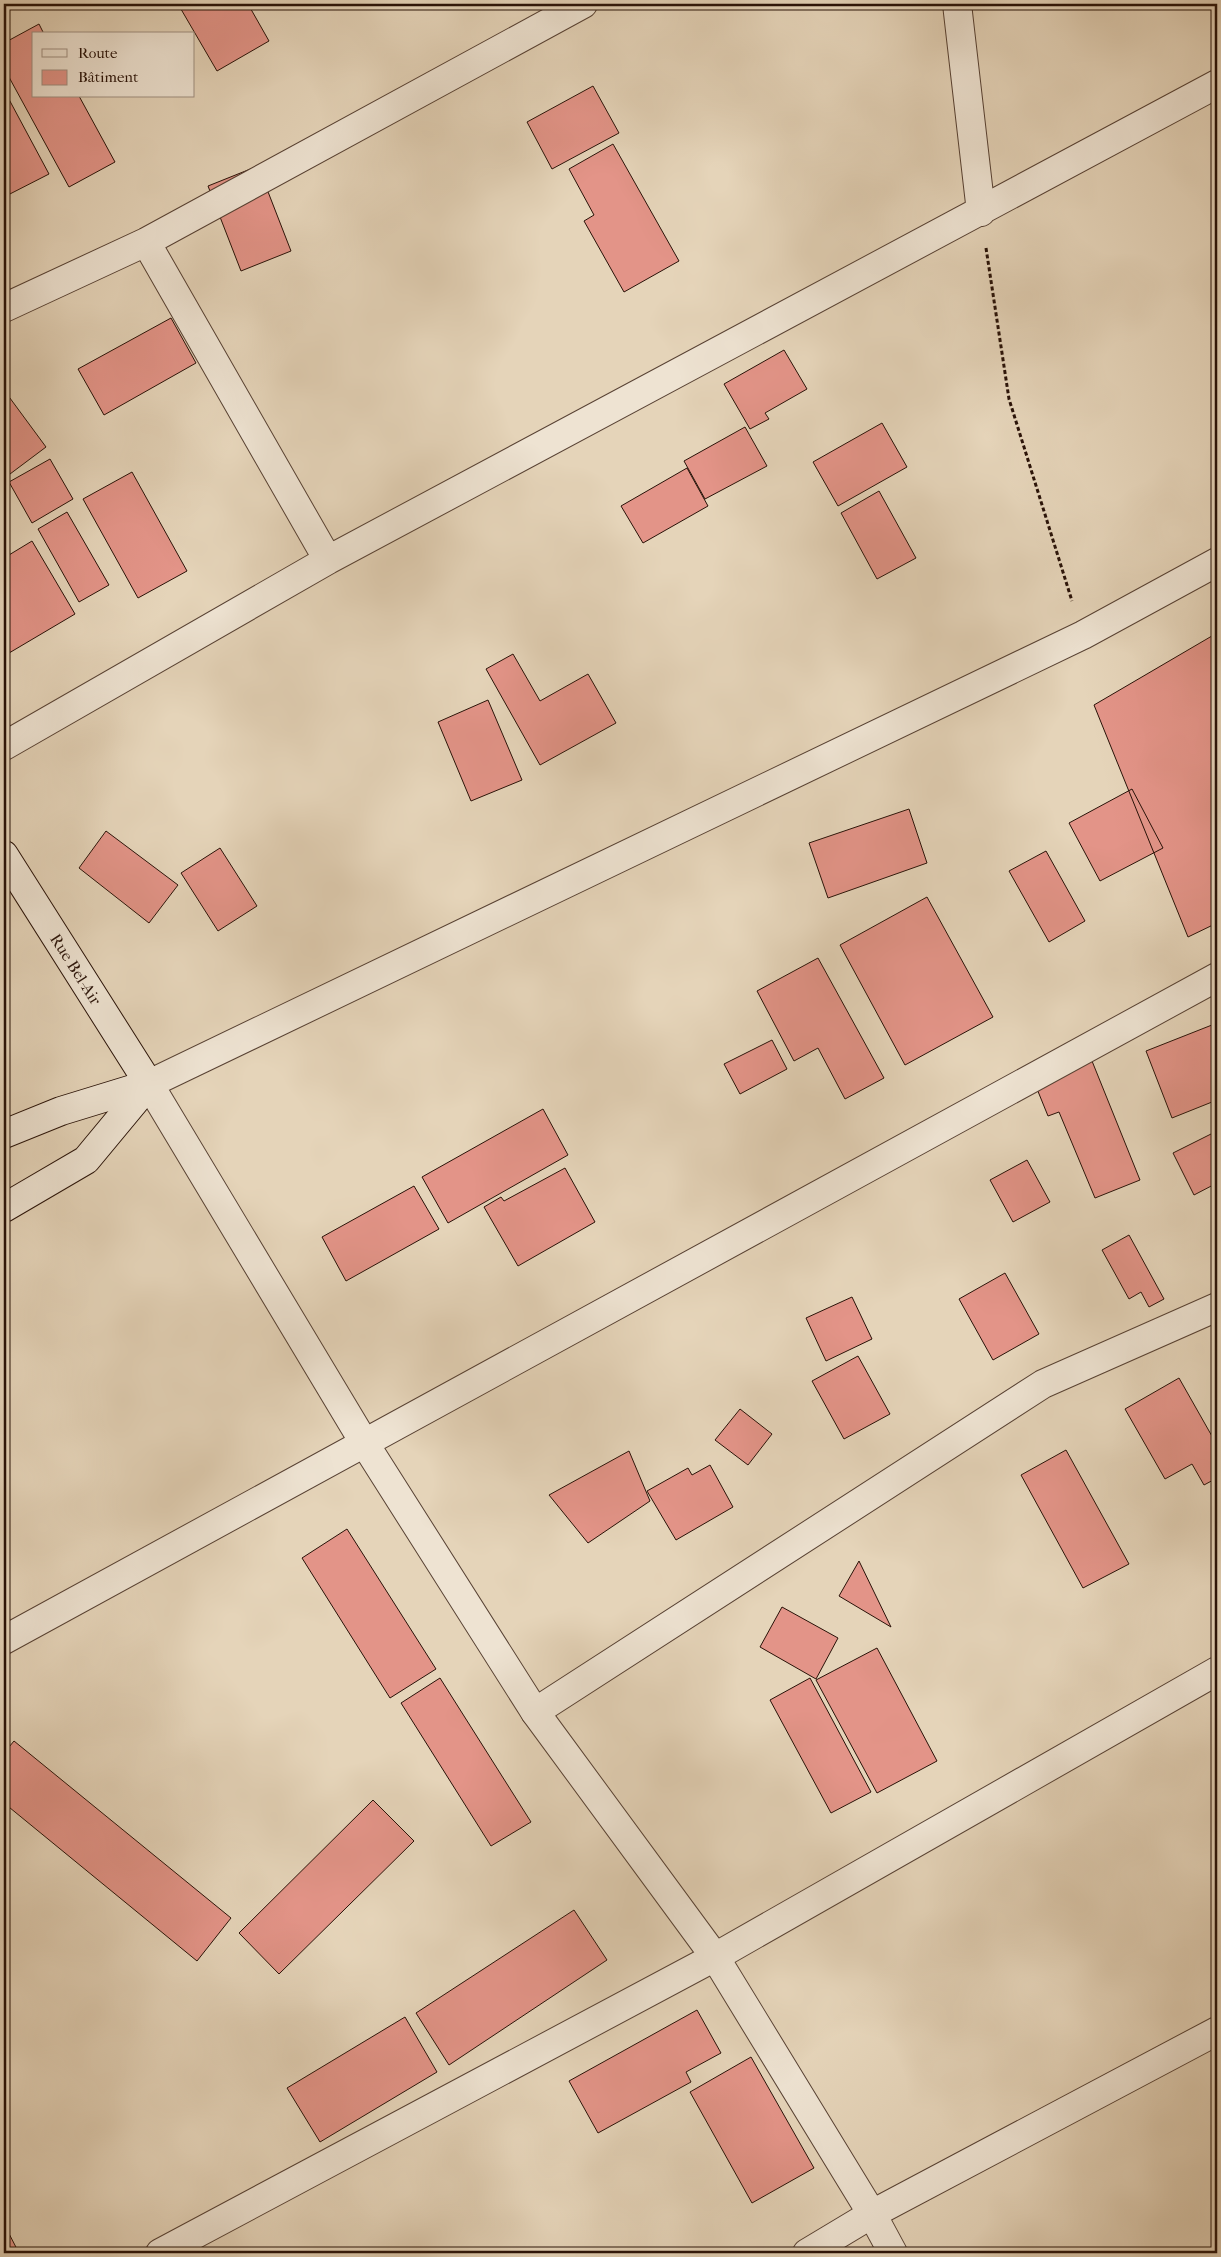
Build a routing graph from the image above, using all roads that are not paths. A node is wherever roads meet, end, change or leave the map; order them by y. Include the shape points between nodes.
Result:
1 (583, 4) edge
2 (957, 4) edge
3 (1217, 84) edge
4 (981, 212) junction
5 (146, 242) junction
6 (4, 308) edge
7 (328, 560) junction
8 (1217, 562) edge
9 (4, 746) edge
10 (4, 855) edge
11 (1217, 978) edge
12 (150, 1084) junction
13 (4, 1134) edge
14 (4, 1208) edge
15 (1217, 1307) edge
16 (365, 1444) junction
17 (4, 1640) edge
18 (1217, 1671) edge
19 (535, 1712) junction
20 (715, 1957) junction
21 (1217, 2031) edge
22 (872, 2214) junction
23 (160, 2253) edge
24 (807, 2253) edge
25 (893, 2253) edge

1 - 5 street
2 - 4 street
3 - 4 street
4 - 7 street
5 - 6 street
5 - 7 street
7 - 9 street
8 - 12 street via 1083,635
10 - 12 street, Rue Bel-Air
11 - 16 street
12 - 13 street via 62,1111
12 - 14 street via 86,1160
12 - 16 street, Rue Bel-Air
15 - 19 street via 1043,1384
16 - 17 street
16 - 19 street, Rue Bel-Air
18 - 20 street
19 - 20 street, Rue Bel-Air
20 - 22 street, Rue Bel-Air
20 - 23 street
21 - 22 street
22 - 24 street
22 - 25 street, Rue Bel-Air

